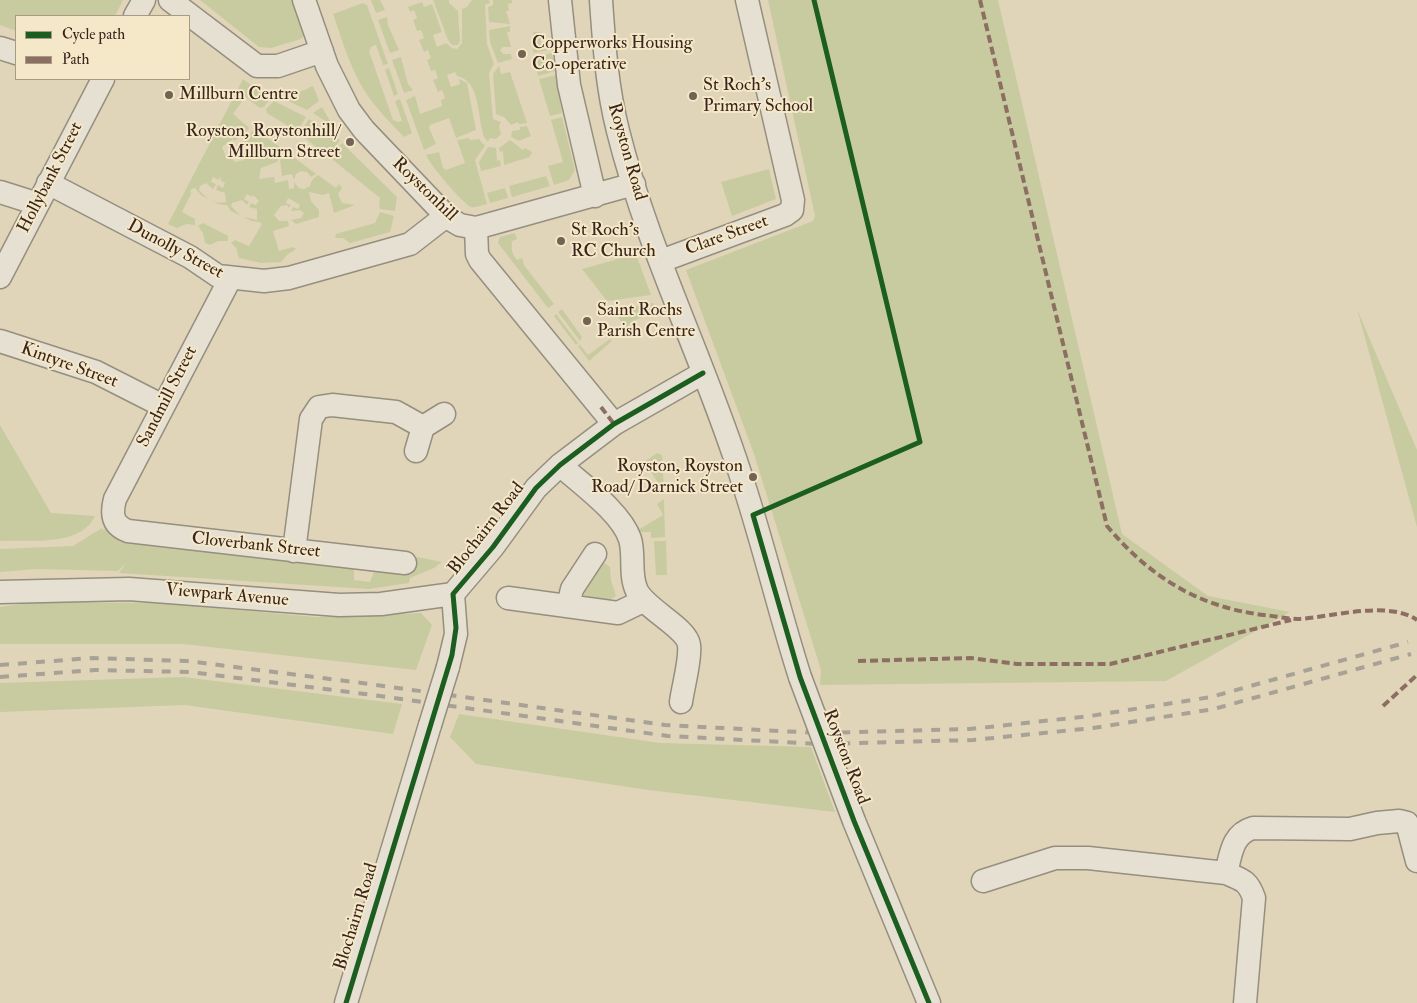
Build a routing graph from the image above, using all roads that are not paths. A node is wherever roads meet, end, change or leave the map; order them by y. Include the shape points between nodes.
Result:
1 (144, 0) edge
2 (170, 0) edge
3 (304, 0) edge
4 (560, 0) edge
5 (601, 0) edge
6 (747, 0) edge
7 (136, 15) edge
8 (189, 15) edge
9 (190, 16) edge
10 (0, 48) edge
11 (322, 51) junction
12 (15, 53) edge
13 (98, 80) edge
14 (48, 183) junction
15 (634, 184) junction
16 (0, 192) edge
17 (595, 196) junction
18 (38, 204) junction
19 (446, 216) junction
20 (476, 228) junction
21 (661, 261) junction
22 (0, 277) edge
23 (230, 278) junction
24 (0, 341) edge
25 (703, 373) junction
26 (163, 406) junction
27 (444, 414) dead end
28 (607, 416) junction
29 (422, 427) junction
30 (416, 451) dead end
31 (560, 465) junction
32 (113, 518) joint
33 (294, 551) junction
34 (595, 554) dead end
35 (405, 563) dead end
36 (0, 592) edge
37 (453, 594) junction
38 (508, 598) dead end
39 (643, 601) junction
40 (568, 606) junction
41 (681, 702) dead end
42 (1417, 861) edge
43 (1226, 874) junction
44 (983, 881) dead end
45 (346, 1003) edge
46 (929, 1003) edge
47 (1245, 1003) edge

1 - 7 street
2 - 8 street
3 - 11 street, Roystonhill
4 - 17 street via 568,85
5 - 15 street, Royston Road via 612,104
6 - 21 street, Clare Street via 793,200 792,210
9 - 11 street via 257,66 278,66
10 - 12 street
11 - 19 street, Roystonhill via 339,94 353,116
13 - 14 street, Hollybank Street
14 - 18 street, Hollybank Street
14 - 23 street, Dunolly Street via 190,257 212,274
15 - 17 street
15 - 21 street, Royston Road
16 - 18 street
17 - 20 street
18 - 22 street, Hollybank Street
19 - 20 street, Roystonhill via 460,225
19 - 23 street, Dunolly Street via 407,245 273,281
20 - 28 street, Roystonhill via 480,260
21 - 25 street, Royston Road
23 - 26 street, Sandmill Street
24 - 26 street, Kintyre Street via 96,372
25 - 28 street, Blochairn Road
25 - 46 street, Royston Road, bridge via 739,469 800,677 854,821
26 - 32 street, Sandmill Street via 115,499 111,513
27 - 29 street
28 - 31 street, Blochairn Road
29 - 30 street
29 - 33 street via 401,413 390,411 327,405 315,410 311,418
31 - 37 street, Blochairn Road via 536,488 493,547
31 - 39 street via 610,510 626,530 631,545 634,583
32 - 33 street, Cloverbank Street via 119,528 128,531
33 - 35 street, Cloverbank Street via 363,568
34 - 40 street via 570,593
36 - 37 street, Viewpark Avenue via 129,589 339,605 381,604
37 - 45 street, Blochairn Road, bridge via 456,634 448,668
38 - 40 street
39 - 40 street via 618,613
39 - 41 street via 684,635 689,644
42 - 43 street via 1407,824 1398,821 1350,829 1253,828 1244,830 1234,841
43 - 44 street via 1088,858 1055,858
43 - 47 street via 1250,885 1254,898

